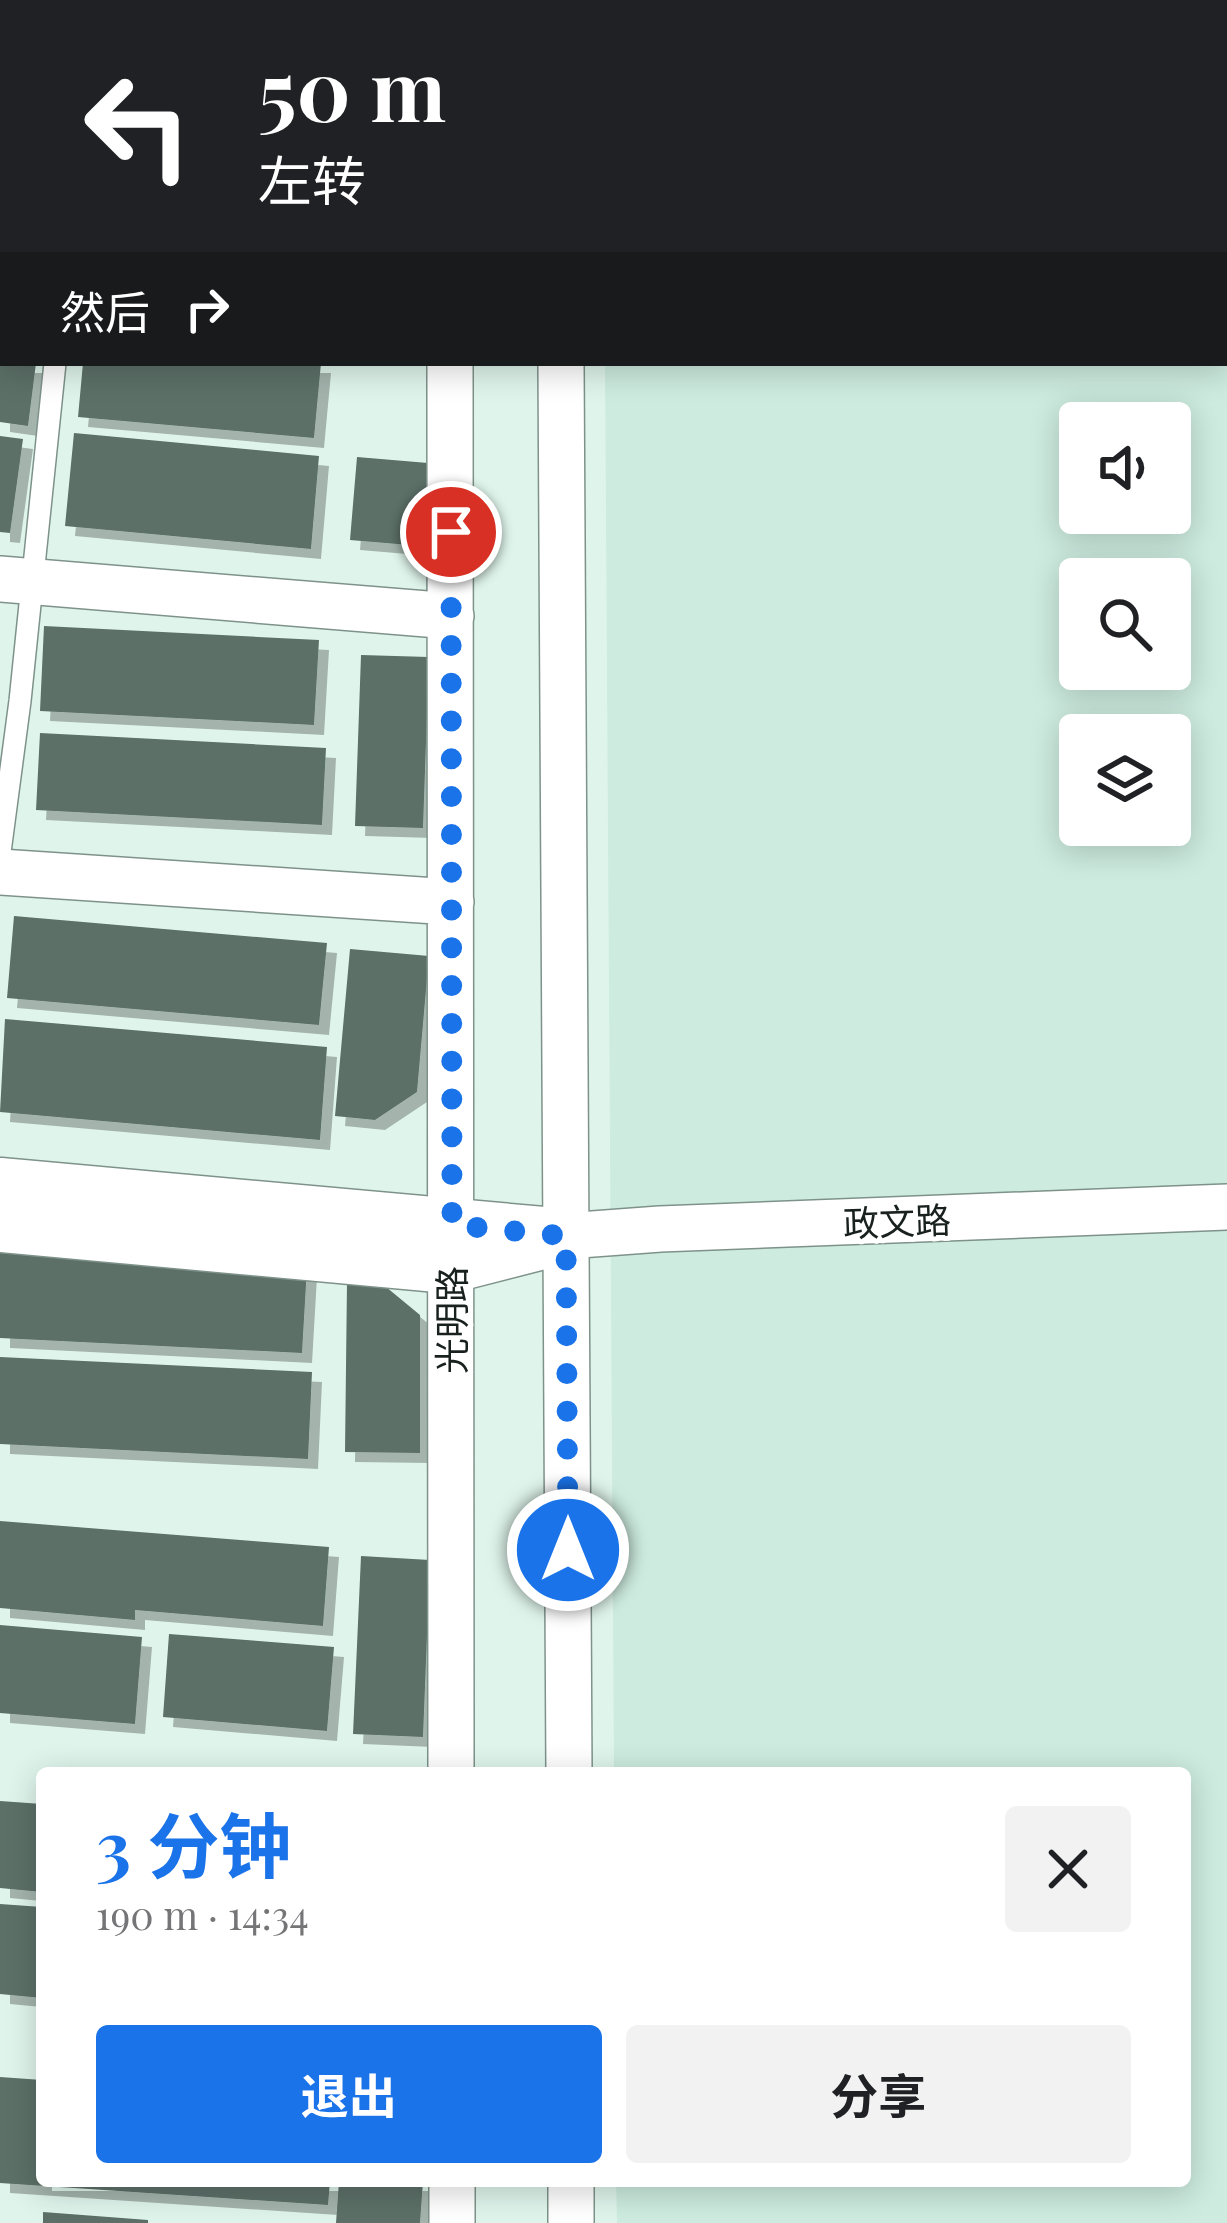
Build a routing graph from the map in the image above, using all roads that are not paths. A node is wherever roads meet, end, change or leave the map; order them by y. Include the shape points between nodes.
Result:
1 (54, 366) edge
2 (450, 366) edge
3 (560, 366) edge
4 (16, 581) edge
5 (451, 616) junction
6 (0, 852) edge
7 (0, 872) edge
8 (451, 902) junction
9 (0, 1185) edge
10 (1227, 1207) edge
11 (0, 1225) edge
12 (566, 1236) junction
13 (450, 1246) junction
14 (451, 1767) edge
15 (569, 1767) edge
16 (452, 2187) edge
17 (571, 2187) edge
18 (452, 2223) edge
19 (571, 2223) edge

1 - 4 lane
2 - 5 street, 光明路
3 - 12 street
4 - 5 street
4 - 6 lane
5 - 8 street, 光明路
7 - 8 street
8 - 13 street, 光明路
9 - 13 street via 353,1216
10 - 12 street, 政文路
11 - 13 street
12 - 13 street
12 - 15 street
13 - 14 street, 光明路
16 - 18 street
17 - 19 street

